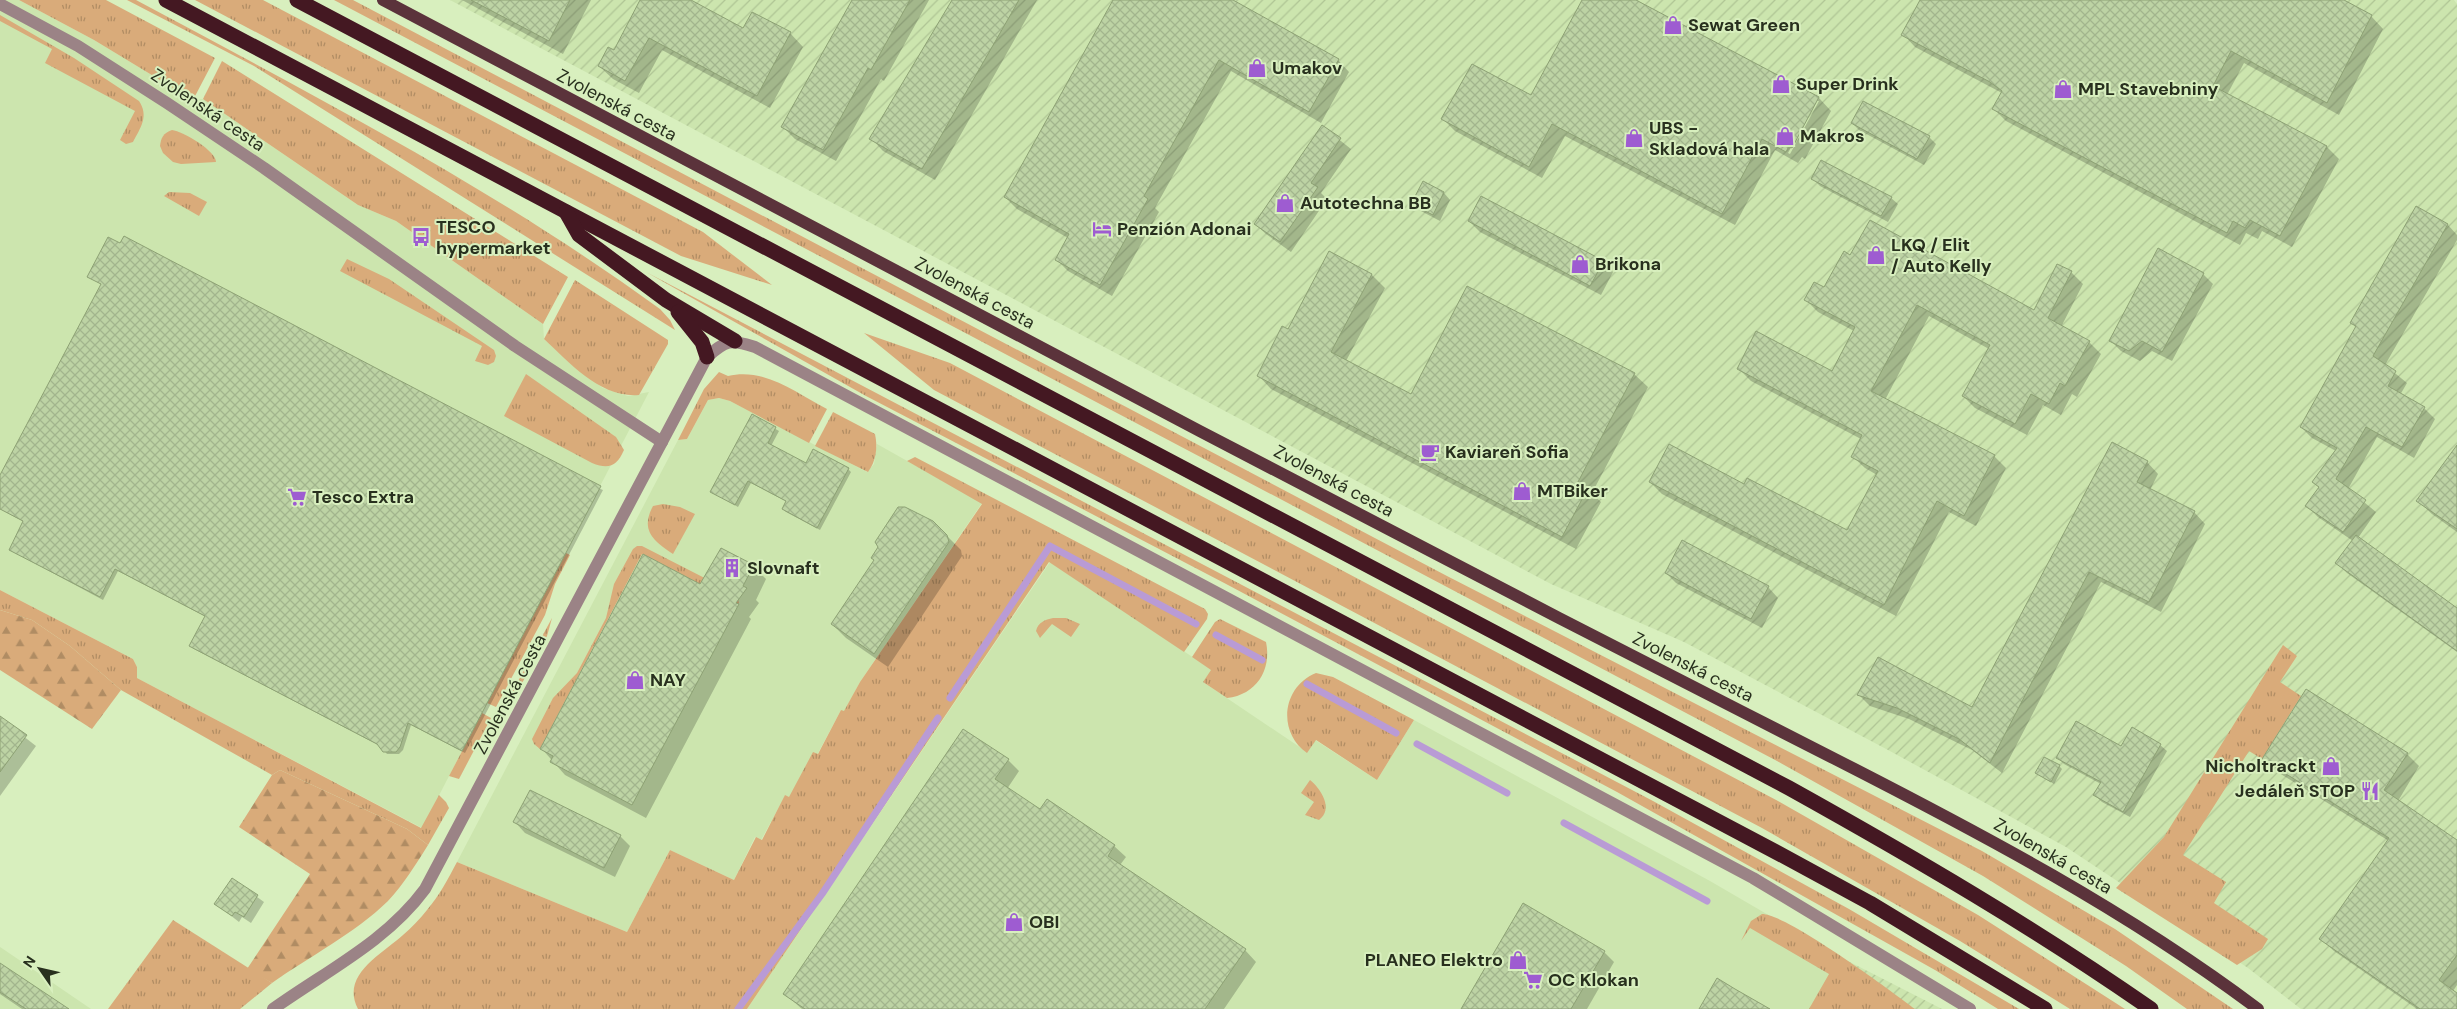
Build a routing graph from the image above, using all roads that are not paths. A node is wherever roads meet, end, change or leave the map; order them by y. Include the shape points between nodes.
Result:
1 (166, 0) edge
2 (297, 0) edge
3 (383, 0) edge
4 (0, 4) edge
5 (566, 212) junction
6 (666, 300) junction
7 (735, 341) junction
8 (707, 357) junction
9 (662, 442) junction
10 (273, 1009) edge
11 (1970, 1009) edge
12 (2045, 1009) edge
13 (2151, 1009) edge
14 (2258, 1009) edge

1 - 5 highway
2 - 13 highway via 1790,788 1972,891
3 - 14 main road, Zvolenská cesta via 1257,460 2004,846 2176,951
4 - 9 street, Zvolenská cesta via 78,46 167,103 515,346
5 - 6 highway via 579,236
5 - 12 highway via 1776,852
6 - 7 highway
6 - 8 highway via 702,342
7 - 8 street, Zvolenská cesta via 720,346
7 - 11 street via 755,347 1753,878
8 - 9 street, Zvolenská cesta
9 - 10 street, Zvolenská cesta via 440,865 414,904 368,946

